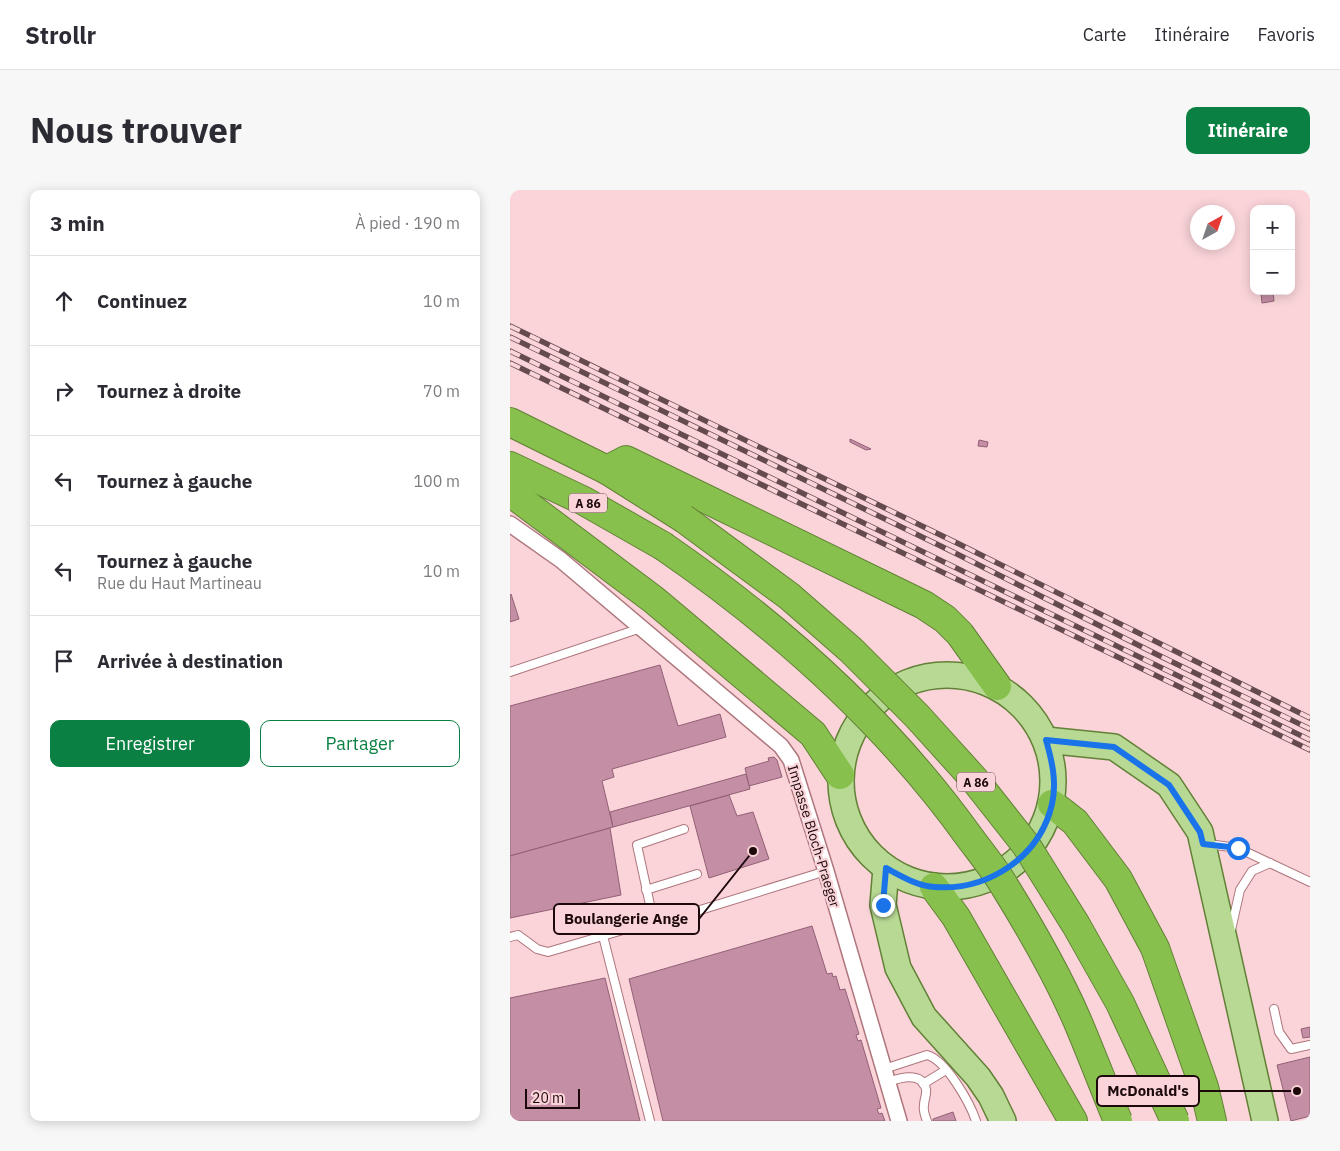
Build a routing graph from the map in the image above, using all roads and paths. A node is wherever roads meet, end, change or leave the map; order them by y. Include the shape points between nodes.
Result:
1 (510, 422) edge
2 (510, 466) edge
3 (608, 470) junction
4 (510, 492) edge
5 (510, 524) edge
6 (641, 628) junction
7 (510, 672) edge
8 (997, 686) junction
9 (1046, 740) junction
10 (840, 775) junction
11 (1052, 804) junction
12 (684, 829) dead end
13 (1203, 844) junction
14 (1270, 863) junction
15 (886, 868) junction
16 (826, 871) junction
17 (697, 874) dead end
18 (1310, 882) edge
19 (934, 887) junction
20 (646, 890) junction
21 (657, 920) junction
22 (603, 936) junction
23 (510, 937) edge
24 (1226, 949) junction
25 (1274, 1010) dead end
26 (1310, 1044) edge
27 (946, 1070) junction
28 (886, 1075) junction
29 (923, 1084) junction
30 (1262, 1109) edge
31 (650, 1121) edge
32 (899, 1121) edge
33 (927, 1121) edge
34 (976, 1121) edge
35 (1002, 1121) edge
36 (1073, 1121) edge
37 (1118, 1121) edge
38 (1175, 1121) edge
39 (1212, 1121) edge
40 (1278, 1121) edge

1 - 3 highway, A 86
2 - 37 highway, A 86, bridge via 584,501 663,546 708,577 828,677 892,740 947,805 1004,885 1076,1018
3 - 8 highway via 626,460 924,605 960,634
3 - 38 highway, A 86, bridge via 683,518 789,596 851,650 974,779 1026,845 1076,925 1120,1003
4 - 10 highway via 654,600 813,734
5 - 6 street, Impasse Bloch-Praeger via 561,560
6 - 7 lane
6 - 16 street, Impasse Bloch-Praeger via 781,746 791,760
8 - 9 main road via 1018,700
8 - 10 main road via 968,676 938,674 908,681 888,692 860,718 846,744
9 - 11 main road via 1052,761
9 - 13 main road via 1114,747 1169,785 1200,832
10 - 15 main road via 844,810 860,843
11 - 19 main road via 1040,834 1021,858 995,876 966,886
11 - 39 highway via 1076,822 1118,879 1155,948 1204,1087
12 - 20 lane via 636,845
13 - 14 lane via 1238,848
13 - 24 main road
14 - 18 lane
14 - 24 lane via 1252,871 1240,890
15 - 19 main road via 909,880
15 - 35 main road via 883,905 898,968 924,1017 978,1077
16 - 21 lane via 668,920
16 - 28 street, Impasse Bloch-Praeger
17 - 20 lane
19 - 36 highway via 956,917
20 - 21 lane via 652,914
21 - 22 lane
22 - 23 lane via 548,952 537,949 518,935
22 - 31 lane
24 - 30 main road
25 - 26 lane via 1279,1032 1291,1049
27 - 28 lane via 927,1055
27 - 29 lane
27 - 34 lane via 956,1082
28 - 29 lane via 907,1076
28 - 32 street, Impasse Bloch-Praeger
29 - 33 lane via 926,1090 923,1108
30 - 40 main road

